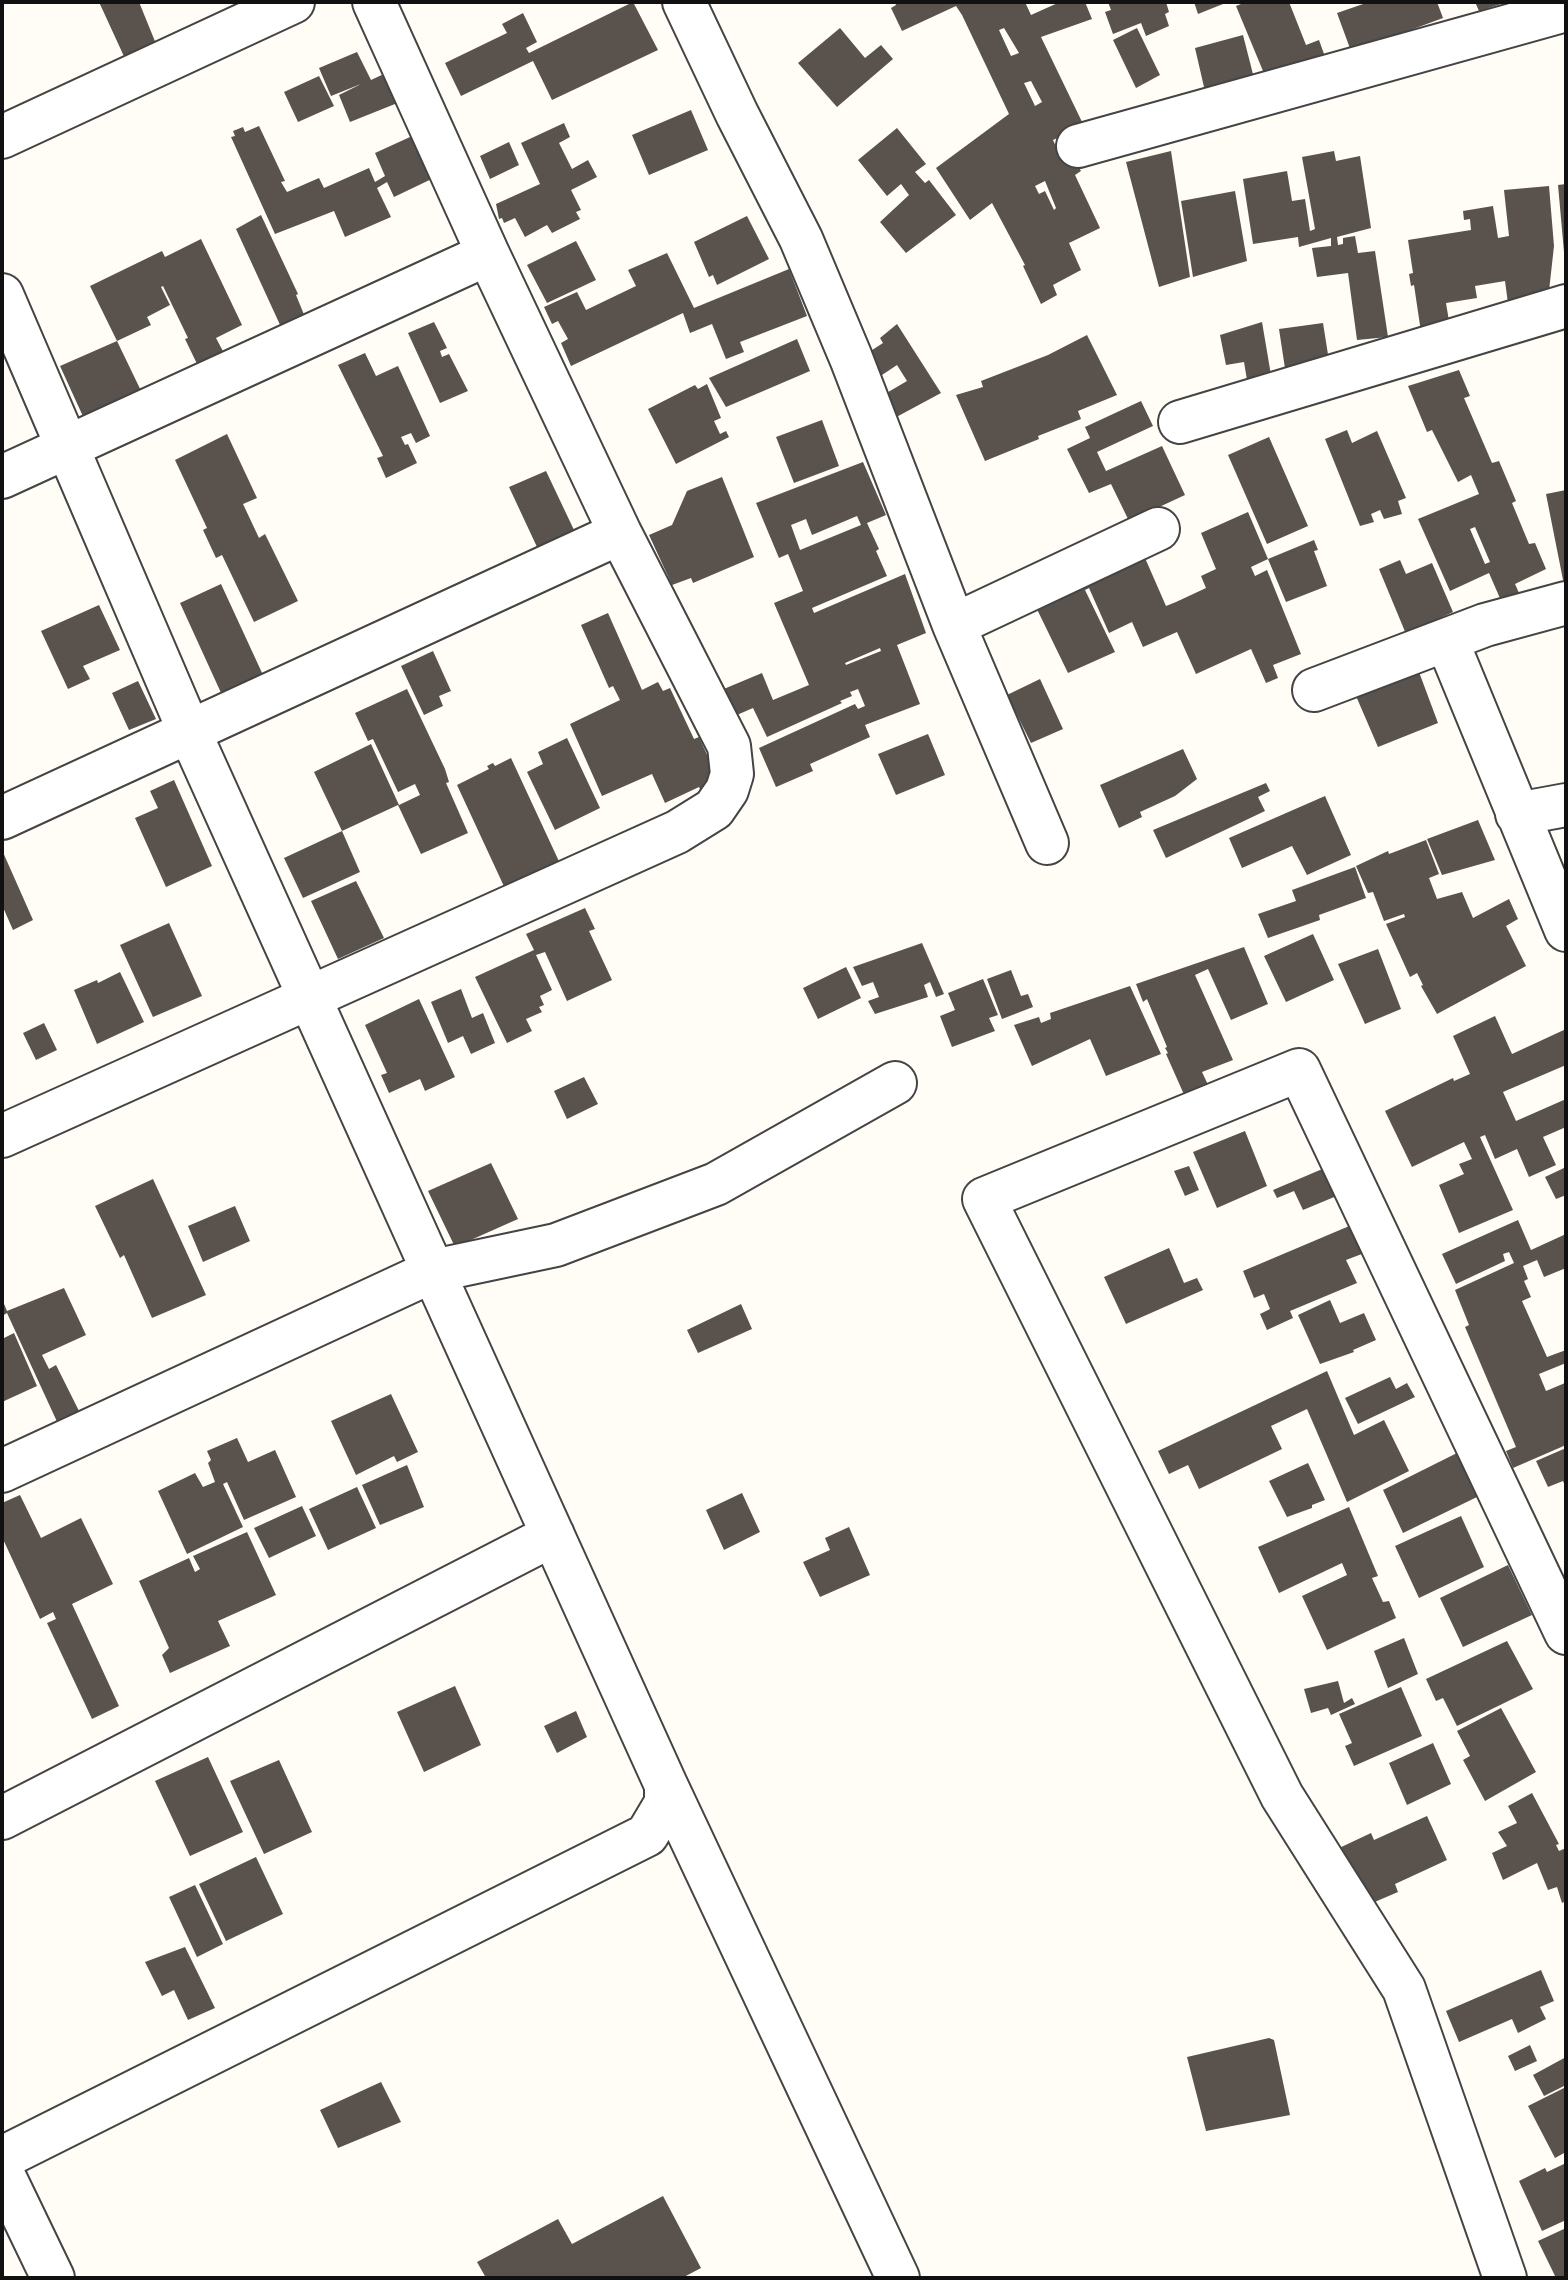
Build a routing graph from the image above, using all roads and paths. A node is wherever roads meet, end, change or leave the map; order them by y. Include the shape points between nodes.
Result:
1 (293, 2) edge
2 (374, 2) edge
3 (684, 2) edge
4 (1566, 10) edge
5 (2, 137) edge
6 (1078, 146) dead end
7 (488, 254) junction
8 (2, 295) edge
9 (1566, 306) edge
10 (1180, 422) dead end
11 (66, 447) junction
12 (2, 477) edge
13 (1158, 529) dead end
14 (620, 533) junction
15 (1566, 603) edge
16 (954, 625) junction
17 (1447, 641) junction
18 (1314, 690) dead end
19 (190, 733) junction
20 (1566, 805) edge
21 (1517, 814) junction
22 (2, 818) edge
23 (1047, 843) dead end
24 (1566, 930) edge
25 (311, 999) junction
26 (895, 1083) dead end
27 (2, 1136) edge
28 (433, 1271) junction
29 (2, 1471) edge
30 (553, 1535) junction
31 (1566, 1633) edge
32 (666, 1785) junction
33 (2, 1818) edge
34 (2, 2158) edge
35 (2, 2172) edge
36 (53, 2278) edge
37 (898, 2278) edge
38 (1505, 2278) edge

1 - 5 street
2 - 7 street
3 - 16 street via 801,239
4 - 6 street
7 - 11 street
7 - 14 street
8 - 11 street
9 - 10 street
11 - 12 street
11 - 19 street
13 - 16 street
14 - 19 street
14 - 25 street via 729,746 732,774 727,790 714,809 677,832
15 - 17 street
16 - 23 street
17 - 18 street
17 - 21 street
19 - 22 street
19 - 25 street
20 - 21 street
21 - 24 street
25 - 27 street
25 - 28 street
26 - 28 street via 716,1184 556,1245
28 - 29 street
28 - 30 street
30 - 32 street
30 - 33 street
31 - 38 street via 1299,1070 984,1199 1282,1796 1404,1989
32 - 34 street via 666,1803 647,1835
32 - 37 street
35 - 36 street

